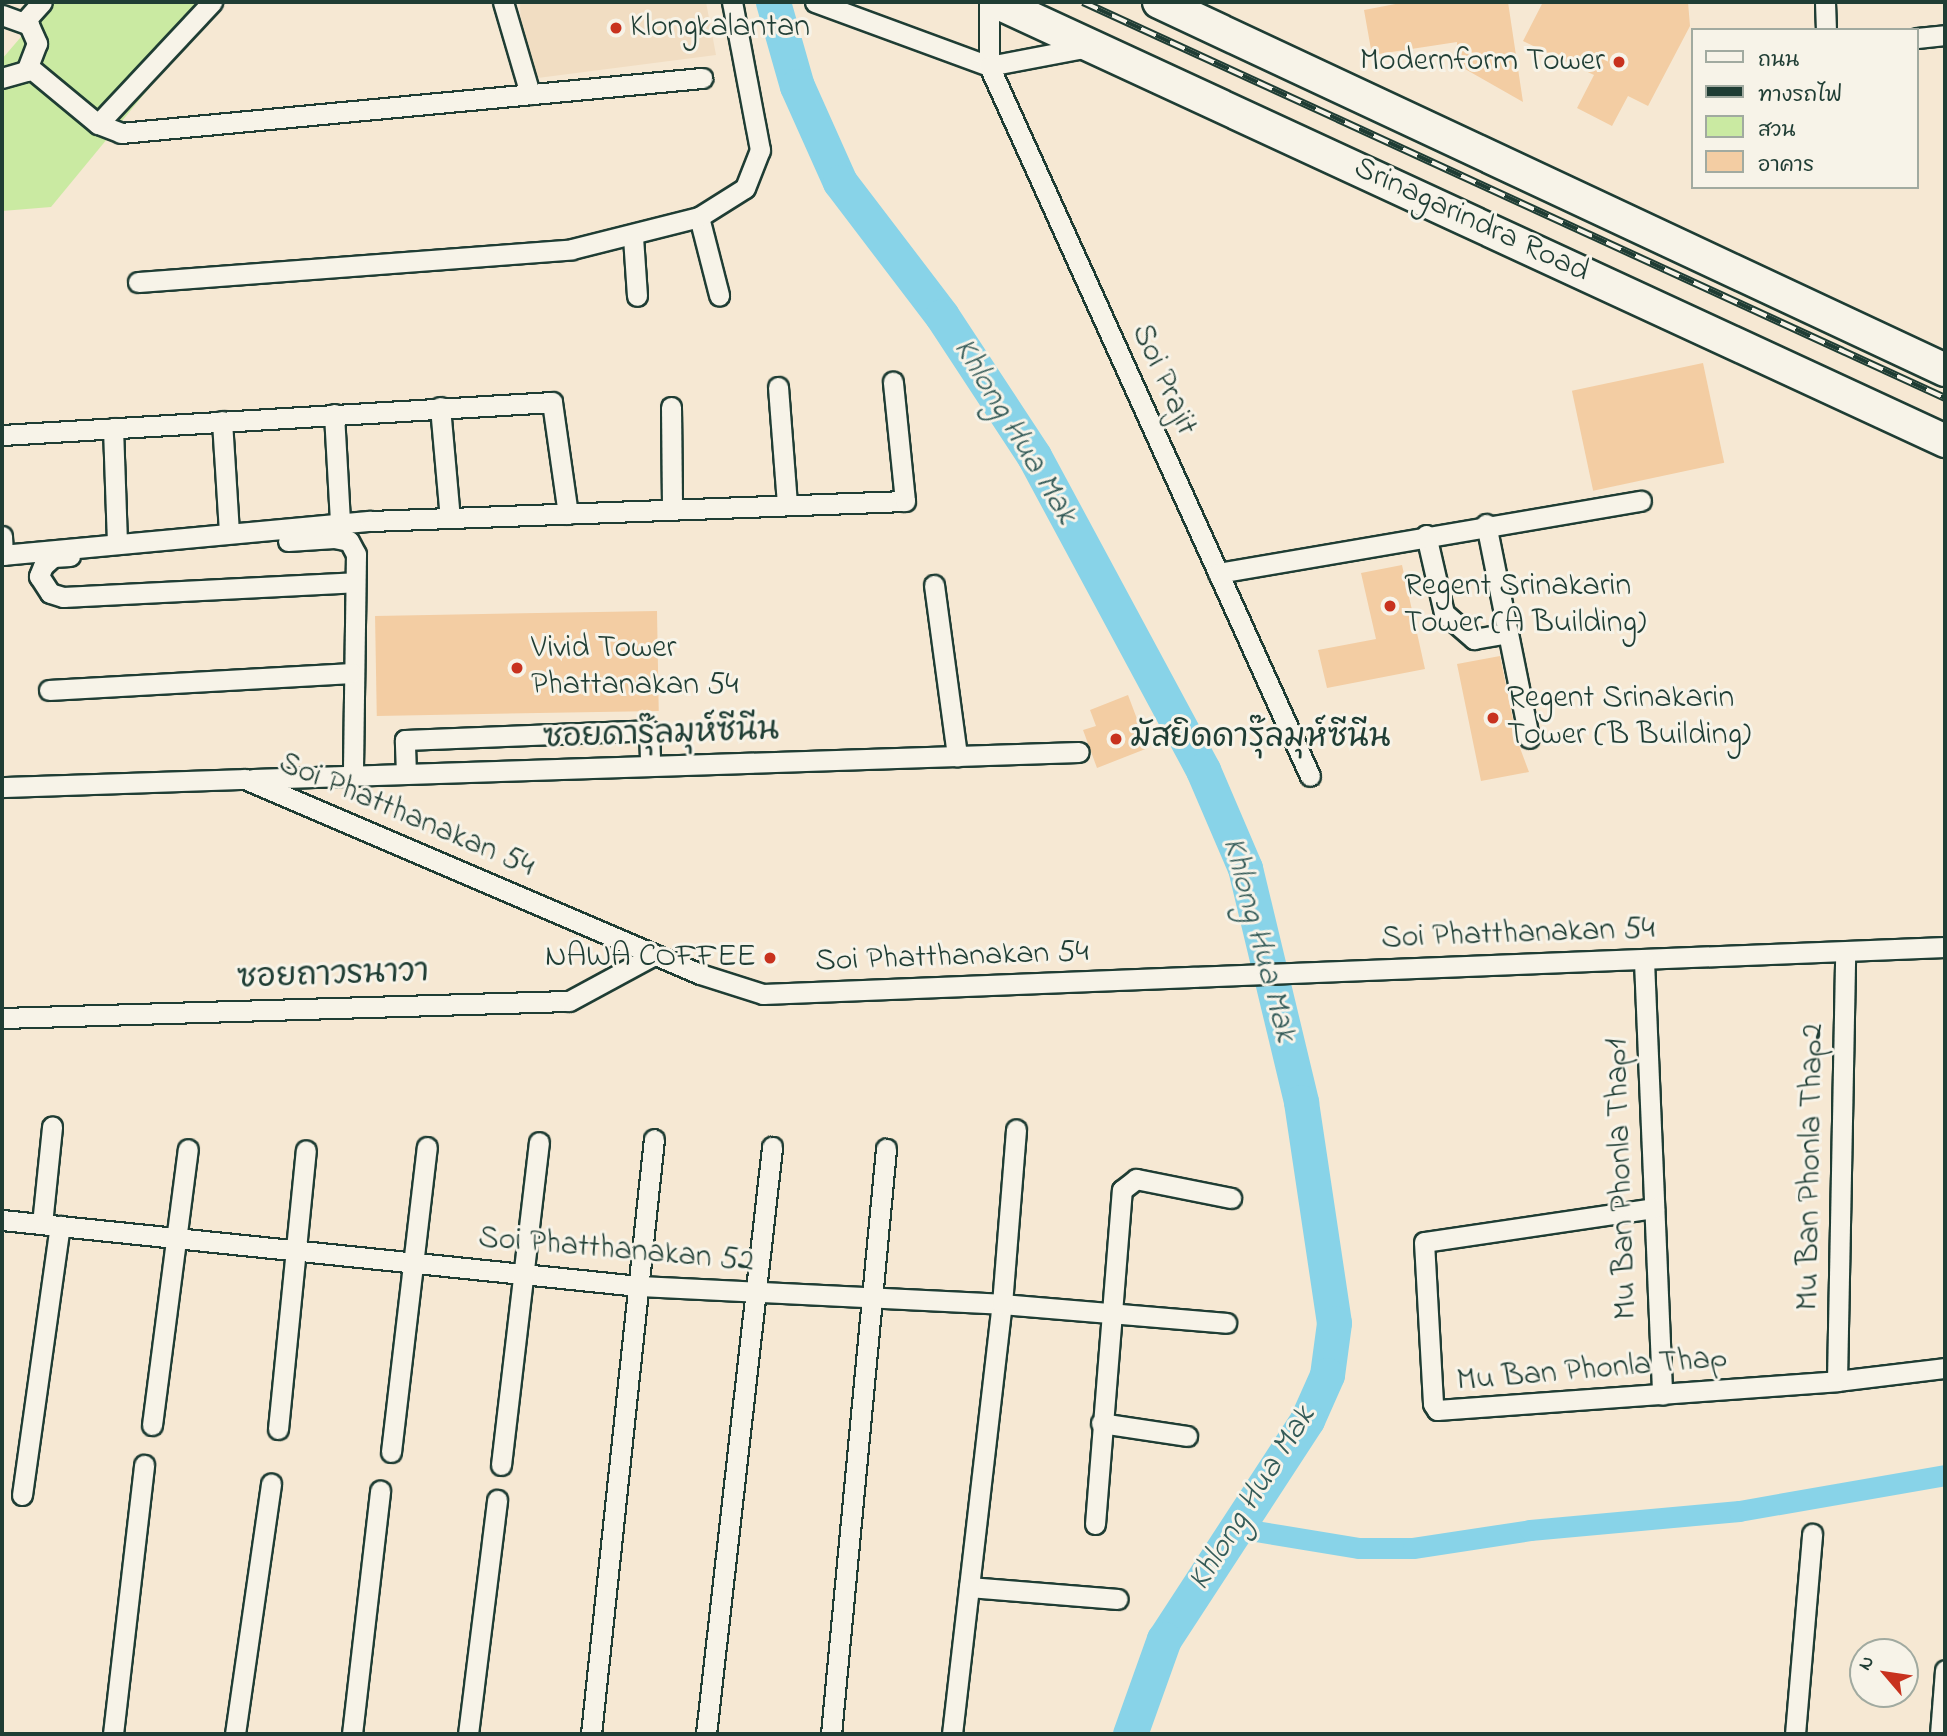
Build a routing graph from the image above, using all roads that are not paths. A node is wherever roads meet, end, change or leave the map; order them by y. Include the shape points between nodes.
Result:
1 (42, 2) edge
2 (212, 2) edge
3 (503, 2) edge
4 (732, 2) edge
5 (815, 2) edge
6 (989, 2) edge
7 (996, 2) edge
8 (1159, 2) edge
9 (1825, 2) edge
10 (2, 15) edge
11 (25, 22) junction
12 (1826, 28) edge
13 (1945, 35) edge
14 (1919, 38) edge
15 (1094, 46) junction
16 (989, 66) junction
17 (29, 67) junction
18 (2, 78) edge
19 (702, 78) dead end
20 (530, 94) junction
21 (98, 124) junction
22 (699, 217) junction
23 (633, 237) junction
24 (138, 282) dead end
25 (719, 295) dead end
26 (636, 296) dead end
27 (1945, 370) edge
28 (893, 382) dead end
29 (778, 387) dead end
30 (440, 407) junction
31 (671, 407) dead end
32 (334, 414) junction
33 (222, 421) junction
34 (113, 428) junction
35 (2, 435) edge
36 (1945, 441) edge
37 (1641, 501) dead end
38 (787, 505) junction
39 (672, 510) junction
40 (568, 514) junction
41 (450, 518) junction
42 (340, 523) junction
43 (1486, 524) junction
44 (229, 533) junction
45 (1426, 536) junction
46 (117, 543) junction
47 (2, 548) edge
48 (1218, 573) junction
49 (355, 582) junction
50 (934, 585) dead end
51 (1507, 633) junction
52 (352, 673) junction
53 (49, 690) dead end
54 (1529, 738) dead end
55 (1079, 752) dead end
56 (957, 756) junction
57 (650, 766) junction
58 (405, 774) junction
59 (353, 776) junction
60 (1310, 776) dead end
61 (245, 779) junction
62 (2, 787) edge
63 (1945, 947) edge
64 (1845, 953) junction
65 (654, 955) junction
66 (1644, 961) junction
67 (2, 1018) edge
68 (52, 1127) dead end
69 (1016, 1130) dead end
70 (654, 1139) dead end
71 (539, 1142) dead end
72 (427, 1147) dead end
73 (772, 1147) dead end
74 (188, 1149) dead end
75 (886, 1149) dead end
76 (306, 1150) dead end
77 (1231, 1198) dead end
78 (1654, 1208) junction
79 (2, 1220) edge
80 (51, 1225) junction
81 (176, 1238) junction
82 (296, 1250) junction
83 (414, 1262) junction
84 (523, 1274) junction
85 (639, 1286) junction
86 (756, 1293) junction
87 (874, 1301) junction
88 (1002, 1304) junction
89 (1111, 1314) junction
90 (1226, 1323) dead end
91 (1945, 1368) edge
92 (1837, 1381) junction
93 (1661, 1395) junction
94 (1101, 1423) junction
95 (152, 1425) dead end
96 (278, 1429) dead end
97 (1188, 1436) dead end
98 (391, 1452) dead end
99 (144, 1465) dead end
100 (501, 1465) dead end
101 (271, 1484) dead end
102 (380, 1491) dead end
103 (22, 1495) dead end
104 (497, 1500) dead end
105 (1095, 1524) dead end
106 (1812, 1534) dead end
107 (969, 1587) junction
108 (1118, 1599) dead end
109 (1945, 1670) edge
110 (113, 1734) edge
111 (235, 1734) edge
112 (352, 1734) edge
113 (468, 1734) edge
114 (591, 1734) edge
115 (706, 1734) edge
116 (831, 1734) edge
117 (952, 1734) edge
118 (1795, 1734) edge
119 (1940, 1734) edge

1 - 11 street
2 - 21 street
3 - 20 street
4 - 22 street via 760,150 745,188
5 - 16 street
6 - 16 street, Soi Prajit
7 - 15 main road, Srinagarindra Road
8 - 27 main road, Srinagarindra Road
9 - 12 street
10 - 11 street
11 - 17 street via 37,43
13 - 14 street
15 - 16 street
15 - 36 main road, Srinagarindra Road
16 - 48 street, Soi Prajit
17 - 18 street via 17,76
17 - 21 street
19 - 20 street
20 - 21 street via 121,133
22 - 23 street
22 - 25 street
23 - 24 street via 572,249
23 - 26 street
28 - 38 street via 905,502
29 - 38 street
30 - 32 street
30 - 40 street via 552,402
30 - 41 street
31 - 39 street
32 - 33 street
32 - 42 street
33 - 34 street
33 - 44 street
34 - 35 street
34 - 46 street
37 - 43 street
38 - 39 street
39 - 40 street
40 - 41 street
41 - 42 street
42 - 44 street
43 - 45 street
43 - 51 street
44 - 46 street
45 - 48 street
45 - 51 street via 1444,613 1474,639
46 - 47 street
48 - 60 street, Soi Prajit
49 - 49 street via 356,554 349,541 334,538 53,557 39,576 50,593 63,597
49 - 52 street
50 - 56 street
51 - 54 street
52 - 53 street
52 - 59 street
55 - 56 street, ซอยดารุ๊ลมุห์ซีนีน
56 - 57 street, ซอยดารุ๊ลมุห์ซีนีน
57 - 58 street, ซอยดารุ๊ลมุห์ซีนีน
57 - 58 street via 649,730 405,740
58 - 59 street, ซอยดารุ๊ลมุห์ซีนีน
59 - 61 street, ซอยดารุ๊ลมุห์ซีนีน
61 - 62 street, Soi Phatthanakan 54
61 - 65 street, Soi Phatthanakan 54
63 - 64 street, Soi Phatthanakan 54
64 - 66 street, Soi Phatthanakan 54
64 - 92 street, Mu Ban Phonla Thap2
65 - 66 street, Soi Phatthanakan 54 via 763,994
65 - 67 street, ซอยถาวรนาวา via 569,1001
66 - 78 street, Mu Ban Phonla Thap1
68 - 80 street
69 - 88 street
70 - 85 street
71 - 84 street
72 - 83 street
73 - 86 street
74 - 81 street
75 - 87 street
76 - 82 street
77 - 89 street via 1136,1179 1127,1183 1122,1191
78 - 93 street, Mu Ban Phonla Thap1
78 - 93 street, Mu Ban Phonla Thap via 1431,1238 1422,1249 1437,1410
79 - 80 street, Soi Phatthanakan 52
80 - 81 street, Soi Phatthanakan 52
80 - 103 street
81 - 82 street, Soi Phatthanakan 52
81 - 95 street
82 - 83 street, Soi Phatthanakan 52
82 - 96 street
83 - 84 street, Soi Phatthanakan 52
83 - 98 street
84 - 85 street, Soi Phatthanakan 52
84 - 100 street
85 - 86 street, Soi Phatthanakan 52
85 - 114 street
86 - 87 street, Soi Phatthanakan 52
86 - 115 street
87 - 88 street, Soi Phatthanakan 52
87 - 116 street
88 - 89 street, Soi Phatthanakan 52
88 - 107 street
89 - 90 street, Soi Phatthanakan 52
89 - 94 street
91 - 92 street, Mu Ban Phonla Thap
92 - 93 street, Mu Ban Phonla Thap
94 - 97 street
94 - 105 street
99 - 110 street
101 - 111 street
102 - 112 street
104 - 113 street
106 - 118 street
107 - 108 street
107 - 117 street
109 - 119 street

